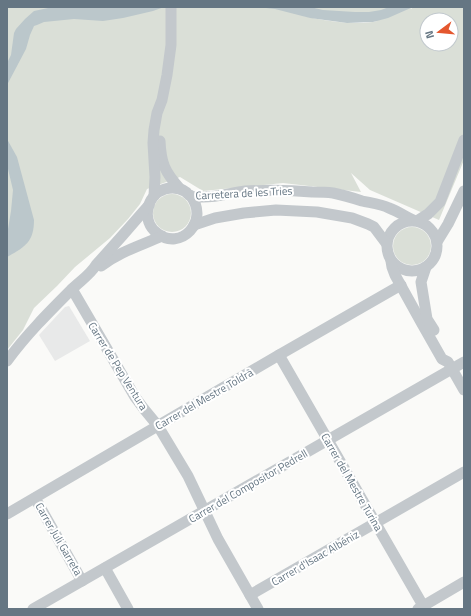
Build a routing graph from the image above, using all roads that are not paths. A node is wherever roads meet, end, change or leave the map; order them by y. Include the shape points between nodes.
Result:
1 (171, 7) edge
2 (162, 100) junction
3 (464, 140) edge
4 (180, 189) junction
5 (464, 191) edge
6 (190, 196) junction
7 (151, 200) junction
8 (415, 220) junction
9 (194, 225) junction
10 (162, 236) junction
11 (437, 242) junction
12 (386, 243) junction
13 (391, 261) junction
14 (426, 267) junction
15 (93, 270) junction
16 (401, 285) junction
17 (72, 289) junction
18 (279, 355) junction
19 (7, 361) edge
20 (464, 362) edge
21 (450, 365) junction
22 (464, 390) edge
23 (158, 426) junction
24 (328, 440) junction
25 (464, 472) edge
26 (35, 498) junction
27 (204, 511) junction
28 (7, 514) edge
29 (376, 523) junction
30 (105, 568) junction
31 (82, 581) junction
32 (464, 582) edge
33 (250, 595) junction
34 (422, 608) edge
35 (33, 609) edge
36 (128, 609) edge
37 (258, 609) edge

1 - 2 street via 170,45
2 - 4 street via 162,156 166,171
2 - 7 street via 154,130 155,177
3 - 8 street via 440,202 428,214
4 - 6 street
4 - 7 street via 166,189
5 - 11 street
6 - 8 street, Carretera de les Tries via 209,197 282,190 333,193 388,207
6 - 9 street via 194,200 197,213
7 - 10 street via 147,217 152,228
7 - 15 street
8 - 11 street via 428,226 436,236
8 - 12 street via 407,220 395,226
9 - 10 street via 180,237
9 - 12 street, Carretera de les Tries via 244,213 276,210 316,212 361,221 374,227
10 - 15 street via 113,257
11 - 14 street via 434,259
12 - 13 street
13 - 14 street via 404,270 415,271
13 - 16 street
14 - 21 street via 421,282 427,319 449,356
15 - 17 street
16 - 18 street, Carrer del Mestre Toldrà
16 - 21 street via 442,358
17 - 19 street via 18,345
17 - 23 street, Carrer de Pep Ventura via 135,397
18 - 23 street, Carrer del Mestre Toldrà
18 - 24 street, Carrer del Mestre Turina
20 - 21 street, Carrer del Compositor Pedrell
21 - 22 street
21 - 24 street, Carrer del Compositor Pedrell
23 - 26 street, Carrer del Mestre Toldrà
23 - 27 street, Carrer de Pep Ventura via 188,476
24 - 27 street, Carrer del Compositor Pedrell
24 - 29 street, Carrer del Mestre Turina
25 - 29 street, Carrer d'Isaac Albéniz
26 - 28 street, Carrer del Mestre Toldrà
26 - 31 street, Carrer Juli Garreta
27 - 30 street, Carrer del Compositor Pedrell
27 - 33 street, Carrer de Pep Ventura
29 - 33 street, Carrer d'Isaac Albéniz
29 - 34 street, Carrer del Mestre Turina
30 - 31 street, Carrer del Compositor Pedrell
30 - 36 street
31 - 35 street, Carrer del Compositor Pedrell
32 - 34 street
33 - 37 street, Carrer de Pep Ventura

